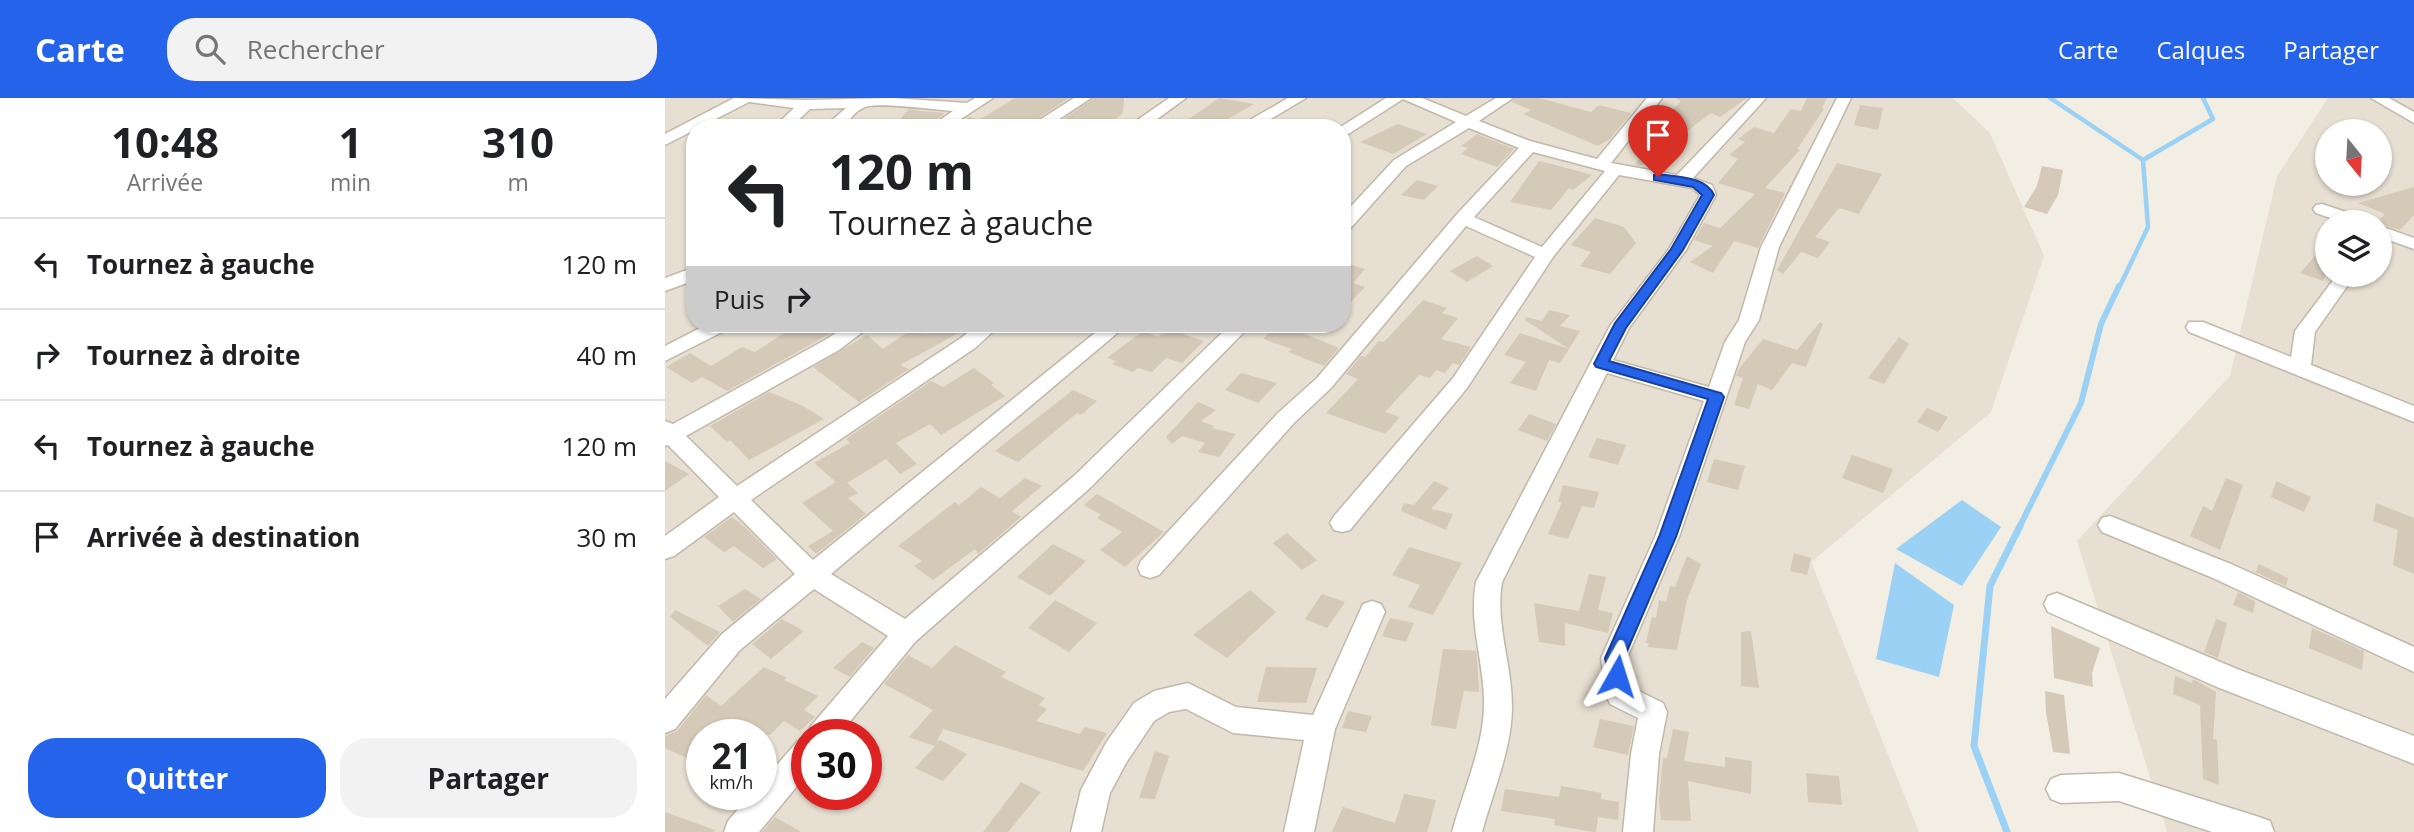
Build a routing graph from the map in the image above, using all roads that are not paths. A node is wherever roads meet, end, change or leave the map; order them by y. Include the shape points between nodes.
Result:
1 (745, 98) edge
2 (752, 98) edge
3 (986, 98) edge
4 (1084, 98) edge
5 (1179, 98) edge
6 (1299, 98) edge
7 (1396, 98) edge
8 (1409, 98) edge
9 (1506, 98) edge
10 (1655, 98) edge
11 (1759, 98) edge
12 (1844, 98) edge
13 (2378, 98) edge
14 (781, 99) edge
15 (864, 100) edge
16 (806, 105) junction
17 (970, 107) junction
18 (2414, 118) edge
19 (705, 119) edge
20 (791, 119) edge
21 (842, 119) edge
22 (951, 119) edge
23 (1050, 119) edge
24 (1148, 119) edge
25 (1260, 119) edge
26 (1469, 122) junction
27 (1351, 127) edge
28 (686, 129) edge
29 (665, 140) edge
30 (1530, 146) junction
31 (1608, 167) junction
32 (1680, 181) junction
33 (1351, 217) edge
34 (1463, 218) junction
35 (2392, 236) edge
36 (2414, 244) edge
37 (1546, 254) junction
38 (686, 277) edge
39 (665, 285) edge
40 (2337, 287) edge
41 (2196, 327) dead end
42 (706, 333) edge
43 (850, 333) edge
44 (980, 333) edge
45 (1107, 333) edge
46 (1232, 333) edge
47 (665, 354) edge
48 (1601, 364) junction
49 (2299, 369) junction
50 (1716, 397) junction
51 (2414, 414) edge
52 (667, 434) edge
53 (734, 499) junction
54 (1342, 523) dead end
55 (2110, 525) dead end
56 (665, 549) edge
57 (1150, 568) dead end
58 (811, 574) junction
59 (2057, 604) dead end
60 (1372, 612) dead end
61 (906, 634) junction
62 (2414, 660) edge
63 (834, 719) edge
64 (665, 720) edge
65 (1321, 729) junction
66 (2414, 750) edge
67 (791, 771) edge
68 (2061, 789) dead end
69 (739, 832) edge
70 (1086, 832) edge
71 (1299, 832) edge
72 (1467, 832) edge
73 (1638, 832) edge
74 (2259, 832) edge

1 - 19 street
2 - 14 street
3 - 17 street
4 - 23 street
5 - 24 street
6 - 25 street
7 - 27 street
8 - 26 street
9 - 26 street
10 - 31 street
11 - 32 street
12 - 50 street via 1770,247 1749,320 1735,342
13 - 18 street
14 - 16 street
15 - 16 street
15 - 17 street
15 - 21 street
16 - 20 street
17 - 22 street
26 - 30 street
26 - 33 street via 1400,163
28 - 29 street
30 - 31 street
30 - 34 street
31 - 32 street
31 - 37 street
32 - 48 street via 1706,189 1708,195 1677,250 1620,326
34 - 37 street
34 - 57 street via 1324,383 1286,418
35 - 36 street
37 - 54 street via 1460,383
38 - 39 street
40 - 49 street via 2305,331
41 - 49 street
42 - 47 street
43 - 52 street
44 - 53 street
45 - 58 street
46 - 61 street via 1082,482
48 - 50 street
48 - 72 street via 1489,582 1484,601 1498,707
49 - 51 street
50 - 73 street via 1667,537 1614,658 1620,695 1653,712
52 - 53 street
53 - 56 street
53 - 58 street
55 - 62 street
58 - 61 street
58 - 64 street via 731,642
59 - 66 street via 2227,678
60 - 65 street
61 - 63 street
65 - 70 street via 1233,720 1188,696 1164,699 1144,712 1116,753 1096,790
65 - 71 street
67 - 69 street
68 - 74 street via 2119,786

